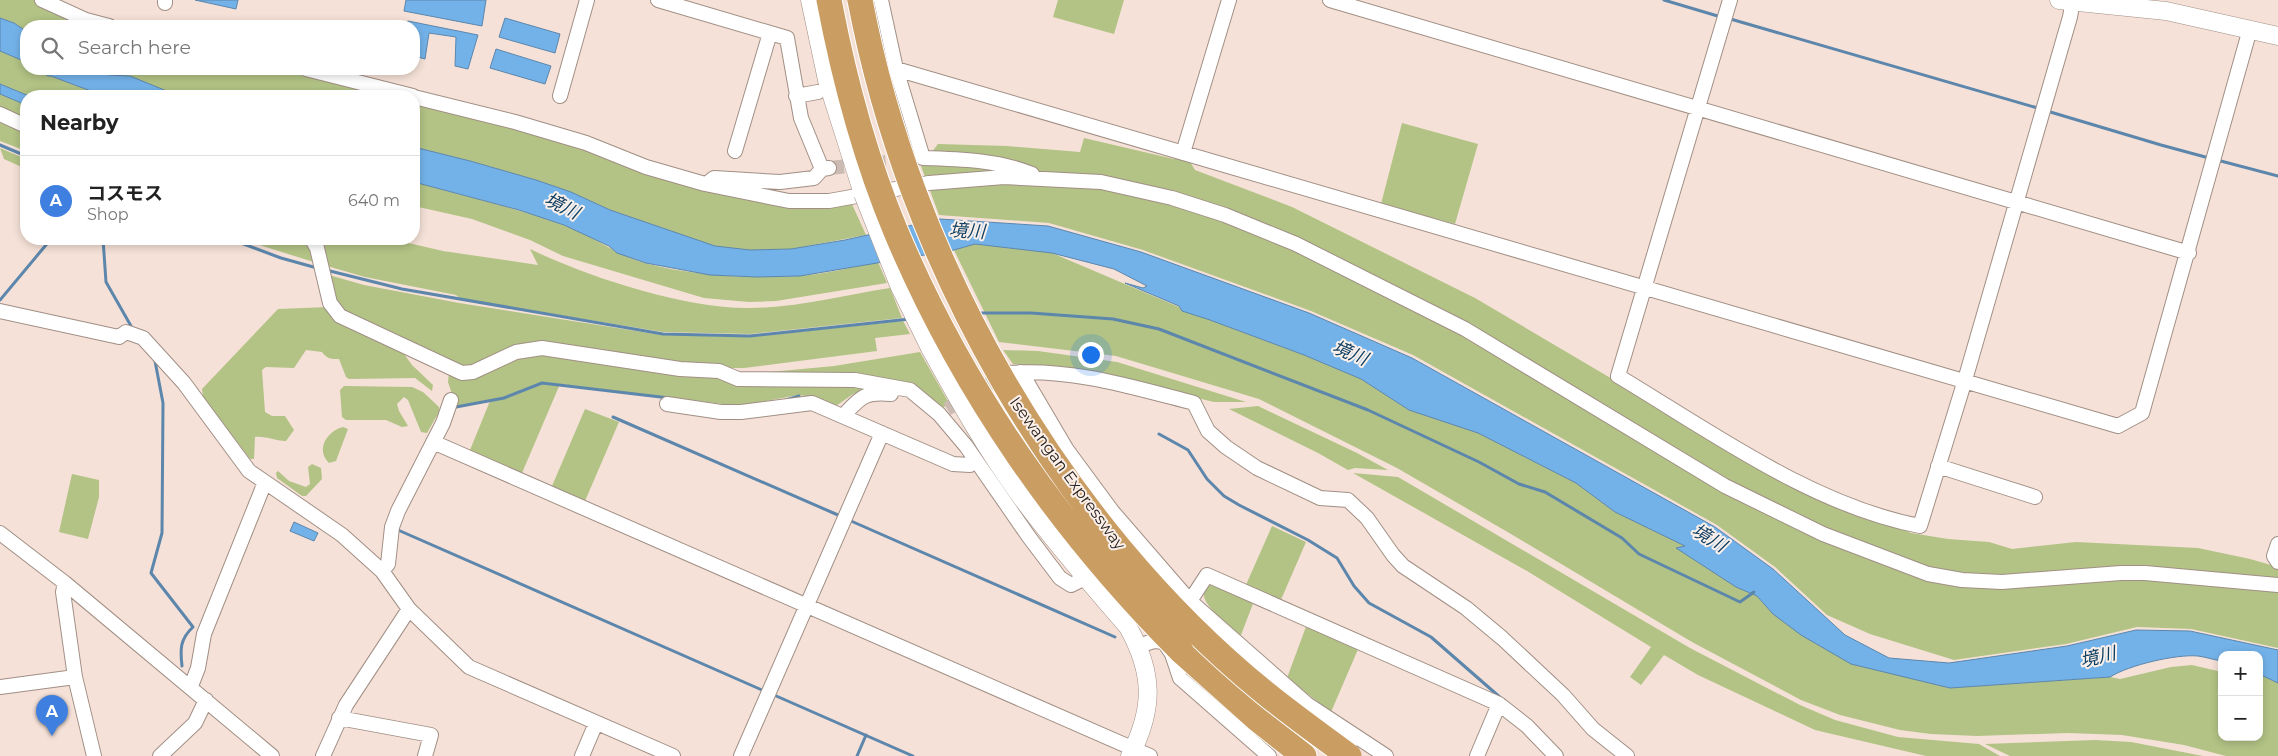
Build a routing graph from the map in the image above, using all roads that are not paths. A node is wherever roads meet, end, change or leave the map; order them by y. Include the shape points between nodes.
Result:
1 (42, 0) edge
2 (587, 0) edge
3 (658, 0) edge
4 (810, 0) edge
5 (829, 0) edge
6 (860, 0) edge
7 (881, 0) edge
8 (1229, 0) edge
9 (1330, 0) edge
10 (2068, 0) edge
11 (2121, 3) edge
12 (1727, 12) edge
13 (86, 20) edge
14 (2250, 30) junction
15 (770, 33) junction
16 (2278, 36) edge
17 (896, 69) junction
18 (330, 75) edge
19 (389, 90) edge
20 (818, 92) dead end
21 (560, 96) dead end
22 (796, 96) junction
23 (420, 98) edge
24 (1697, 107) junction
25 (0, 114) edge
26 (20, 123) edge
27 (735, 151) dead end
28 (1183, 153) junction
29 (1041, 177) junction
30 (705, 184) junction
31 (2017, 201) junction
32 (316, 245) edge
33 (2189, 253) junction
34 (1645, 287) junction
35 (0, 311) edge
36 (1965, 380) junction
37 (917, 397) junction
38 (451, 400) dead end
39 (667, 404) dead end
40 (843, 416) junction
41 (882, 434) junction
42 (434, 442) junction
43 (975, 460) junction
44 (1938, 466) junction
45 (265, 482) junction
46 (2035, 497) dead end
47 (0, 533) edge
48 (2278, 544) edge
49 (2278, 562) edge
50 (382, 572) junction
51 (1085, 578) junction
52 (65, 583) junction
53 (2278, 585) edge
54 (1190, 601) junction
55 (807, 604) junction
56 (409, 609) junction
57 (1138, 646) junction
58 (75, 677) junction
59 (191, 686) junction
60 (0, 687) edge
61 (206, 700) junction
62 (1499, 704) junction
63 (339, 718) junction
64 (596, 723) junction
65 (1132, 752) edge
66 (271, 755) edge
67 (94, 756) edge
68 (160, 756) edge
69 (323, 756) edge
70 (425, 756) edge
71 (582, 756) edge
72 (673, 756) edge
73 (741, 756) edge
74 (1150, 756) edge
75 (1270, 756) edge
76 (1304, 756) edge
77 (1349, 756) edge
78 (1386, 756) edge
79 (1477, 756) edge
80 (1556, 756) edge
81 (1627, 756) edge

1 - 13 street
2 - 21 street
3 - 15 street
4 - 51 street, bridge via 827,80 863,194 930,348 1021,497
5 - 76 highway, Isewangan Expressway, bridge via 856,116 895,231 923,291 1005,437 1069,524 1146,615 1222,688
6 - 77 highway, Isewangan Expressway, bridge via 880,91 923,218 947,274 1006,386 1050,455 1142,574 1219,652 1262,691
7 - 17 street
8 - 28 street
9 - 24 street
10 - 11 street
10 - 31 street via 2070,17
11 - 14 street
12 - 24 street
14 - 16 street
14 - 33 street
15 - 22 street via 787,38
15 - 27 street
17 - 28 street
17 - 29 street via 923,158 1012,166
18 - 19 street
20 - 22 street
22 - 30 street via 801,118 826,169 814,178 780,182 714,178
23 - 30 street via 586,143 646,167
24 - 31 street
24 - 34 street
25 - 26 street
28 - 34 street
29 - 30 street via 966,178 829,201 789,201
29 - 53 street via 1100,182 1172,198 1226,214 1296,244 1465,329 1726,486 1824,534 1928,574 2002,582 2145,573
31 - 33 street
31 - 36 street
32 - 37 street via 330,303 340,316 462,374 516,352 542,348 680,369 719,371 738,379 855,380 910,390
33 - 36 street via 2142,413 2118,426
34 - 36 street
34 - 44 street via 1618,376 1777,471 1842,502 1895,521 1920,526
35 - 45 street via 119,337 126,332 143,338 184,383 249,471
36 - 44 street
37 - 40 street via 876,392 862,396
37 - 43 street via 943,412
38 - 42 street
39 - 40 street via 741,412 812,403
40 - 41 street
41 - 43 street via 953,464 970,465
41 - 55 street
42 - 50 street via 398,510 392,527 388,564
42 - 55 street
43 - 51 street via 1060,578 1071,585
44 - 46 street
45 - 50 street via 342,535
45 - 59 street via 204,634
47 - 52 street
48 - 49 street via 2274,556
50 - 56 street
51 - 57 street via 1128,627
52 - 58 street via 63,592
52 - 59 street
54 - 62 street via 1207,575
54 - 78 street via 1307,704
54 - 81 street via 1112,511 1014,372 1060,373 1194,403 1208,431 1257,468 1320,498 1348,500 1367,518 1403,566 1466,608 1502,638 1563,695 1593,730
55 - 65 street
55 - 73 street
56 - 63 street
56 - 64 street via 469,667
57 - 65 street via 1146,673 1148,696 1147,712
57 - 75 street via 1154,641 1164,642 1180,678
58 - 60 street
58 - 67 street
59 - 61 street
61 - 66 street
61 - 68 street via 195,723
62 - 79 street
62 - 80 street via 1527,726
63 - 69 street
63 - 70 street via 431,735
64 - 71 street
64 - 72 street
65 - 74 street

